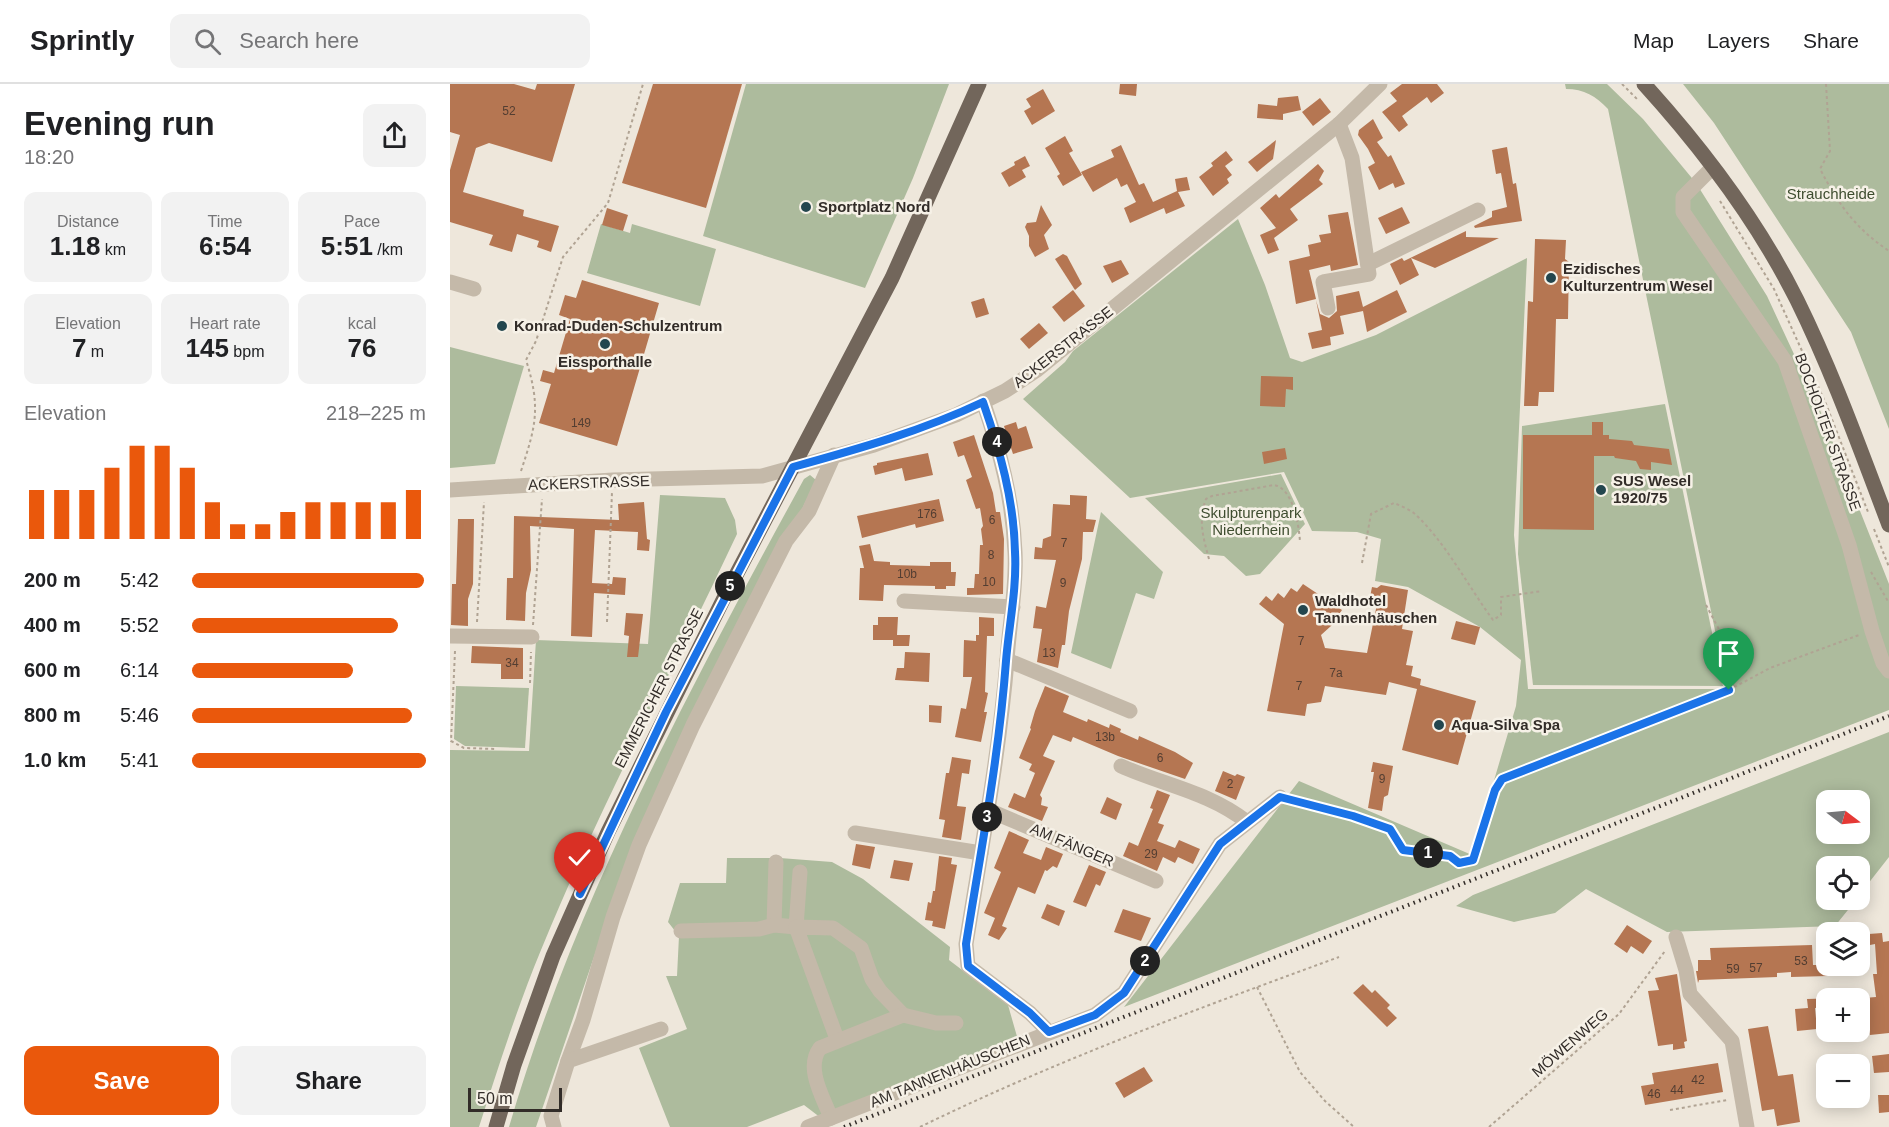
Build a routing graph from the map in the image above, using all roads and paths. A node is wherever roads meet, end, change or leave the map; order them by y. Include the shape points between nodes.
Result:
1 (643, 84) edge
2 (979, 84) edge
3 (1380, 84) edge
4 (1623, 84) edge
5 (1644, 84) edge
6 (1826, 84) edge
7 (1637, 99) dead end
8 (1339, 124) junction
9 (1713, 167) junction
10 (1715, 194) dead end
11 (1478, 210) dead end
12 (1889, 251) edge
13 (1368, 269) junction
14 (450, 282) edge
15 (474, 288) dead end
16 (1328, 308) dead end
17 (983, 402) junction
18 (834, 455) junction
19 (793, 467) junction
20 (613, 480) junction
21 (543, 484) junction
22 (516, 485) junction
23 (485, 487) junction
24 (450, 490) edge
25 (1868, 512) dead end
26 (1872, 523) dead end
27 (1889, 525) edge
28 (1299, 542) dead end
29 (1209, 559) dead end
30 (1362, 563) dead end
31 (1889, 567) edge
32 (1542, 591) dead end
33 (904, 601) dead end
34 (1706, 605) dead end
35 (1013, 607) junction
36 (607, 622) dead end
37 (1872, 631) junction
38 (453, 636) edge
39 (476, 636) junction
40 (532, 637) junction
41 (1006, 660) junction
42 (1889, 671) edge
43 (530, 683) dead end
44 (1734, 687) junction
45 (1130, 711) dead end
46 (497, 749) dead end
47 (1120, 766) dead end
48 (1280, 797) joint
49 (988, 810) junction
50 (1248, 822) junction
51 (855, 833) dead end
52 (981, 854) junction
53 (776, 862) dead end
54 (800, 872) dead end
55 (1156, 881) dead end
56 (774, 925) junction
57 (796, 927) junction
58 (681, 931) dead end
59 (1676, 937) joint
60 (1339, 957) dead end
61 (1257, 987) junction
62 (903, 1015) junction
63 (956, 1023) dead end
64 (661, 1029) dead end
65 (1049, 1032) junction
66 (837, 1040) junction
67 (568, 1061) junction
68 (1742, 1098) junction
69 (1670, 1110) dead end
70 (831, 1118) junction
71 (496, 1127) edge
72 (554, 1127) edge
73 (808, 1127) edge
74 (920, 1127) edge
75 (1354, 1127) edge
76 (1489, 1127) edge
77 (1747, 1127) edge

1 - 22 path via 608,203 563,257 526,360 535,388 535,429
2 - 19 main road, EMMERICHER STRASSE via 892,278
3 - 8 street, ACKERSTRASSE
4 - 7 path
5 - 9 main road, BOCHOLTER STRASSE
6 - 12 path via 1830,151 1820,169 1839,205 1872,240
8 - 13 street via 1352,158
8 - 17 street, ACKERSTRASSE via 1037,370
9 - 27 main road, BOCHOLTER STRASSE via 1796,299
9 - 37 street, BOCHOLTER STRASSE via 1683,197 1683,212 1785,361 1849,545
10 - 25 path via 1774,289 1826,404
11 - 13 street
13 - 16 street via 1323,282
14 - 15 street
17 - 18 street, ACKERSTRASSE via 874,445
17 - 35 street via 1009,493 1016,552
18 - 19 street, ACKERSTRASSE
18 - 67 street via 809,511 786,541 698,715 644,834 613,916 584,1020
19 - 20 street, ACKERSTRASSE via 762,476
19 - 71 main road, EMMERICHER STRASSE via 671,701 608,832 553,956
20 - 21 street, ACKERSTRASSE
20 - 36 path
21 - 22 street, ACKERSTRASSE
21 - 40 path
22 - 23 street, ACKERSTRASSE
23 - 24 street, ACKERSTRASSE
23 - 39 path
26 - 31 path
28 - 29 path via 1298,522 1281,486 1212,496 1206,499 1201,516
30 - 32 path via 1371,514 1394,503 1413,512 1493,620 1501,615 1502,597
33 - 35 street
34 - 44 path via 1720,633
35 - 41 street
37 - 42 street, BOCHOLTER STRASSE
37 - 44 path via 1770,668
38 - 39 street
38 - 46 path via 451,741 464,748
39 - 40 street
40 - 43 path
41 - 45 street
41 - 49 street
44 - 48 path via 1502,779 1473,860 1466,862 1403,850 1390,829
47 - 50 street via 1230,809
48 - 50 street, AM TANNENHÄUSCHEN
49 - 52 street
49 - 55 street, AM FÄNGER
50 - 65 street, AM TANNENHÄUSCHEN via 1220,844 1124,993 1095,1015
51 - 52 street
52 - 65 street via 966,944 968,966
53 - 56 street
54 - 57 street
56 - 57 street
56 - 58 street via 759,929
57 - 62 street via 833,928 861,948 872,979
57 - 66 street
59 - 68 street via 1690,994 1732,1041
59 - 76 path, MÖWENWEG via 1619,1014
60 - 61 path
61 - 74 path via 1033,1074
61 - 75 path via 1300,1072
62 - 63 street
62 - 66 street
64 - 67 street
65 - 70 street, AM TANNENHÄUSCHEN
66 - 70 street via 820,1048 813,1067
67 - 72 street via 551,1116
68 - 69 path
68 - 77 street
70 - 73 street, AM TANNENHÄUSCHEN

